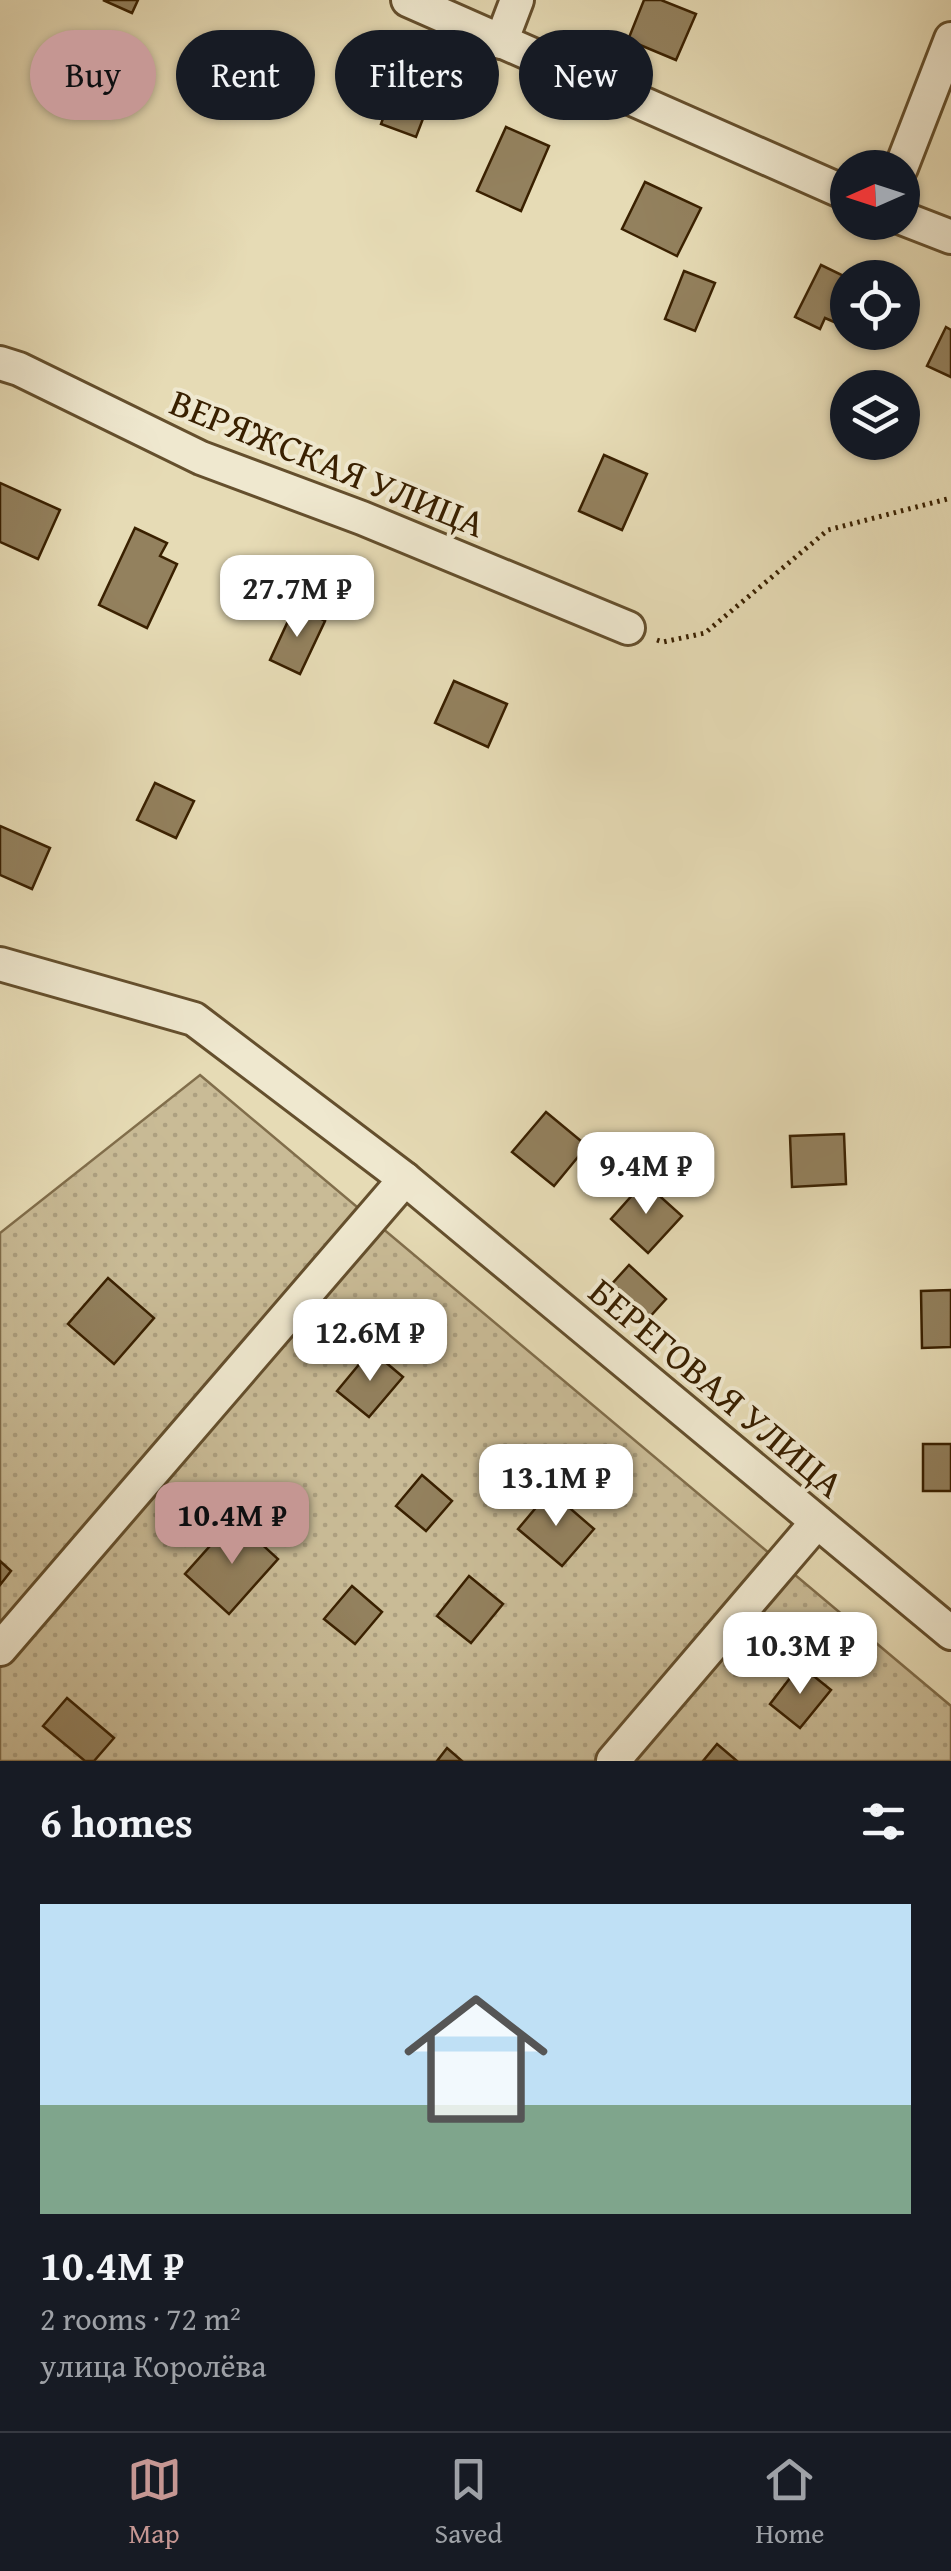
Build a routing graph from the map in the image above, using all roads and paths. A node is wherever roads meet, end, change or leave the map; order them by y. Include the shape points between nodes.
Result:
1 (408, 0) edge
2 (517, 0) edge
3 (951, 39) edge
4 (501, 42) junction
5 (908, 150) edge
6 (830, 186) edge
7 (920, 225) edge
8 (951, 237) edge
9 (0, 363) edge
10 (951, 498) edge
11 (628, 628) joint
12 (0, 964) edge
13 (405, 1179) junction
14 (817, 1522) junction
15 (951, 1634) edge
16 (0, 1649) edge
17 (613, 1761) edge

1 - 4 street
2 - 4 street
3 - 5 street
4 - 6 street
7 - 8 street
9 - 11 street, ВЕРЯЖСКАЯ УЛИЦА via 201,458
10 - 11 path via 828,530 705,634 664,642
12 - 13 street, БЕРЕГОВАЯ УЛИЦА via 194,1019
13 - 14 street, БЕРЕГОВАЯ УЛИЦА
13 - 16 street
14 - 15 street, БЕРЕГОВАЯ УЛИЦА
14 - 17 street

